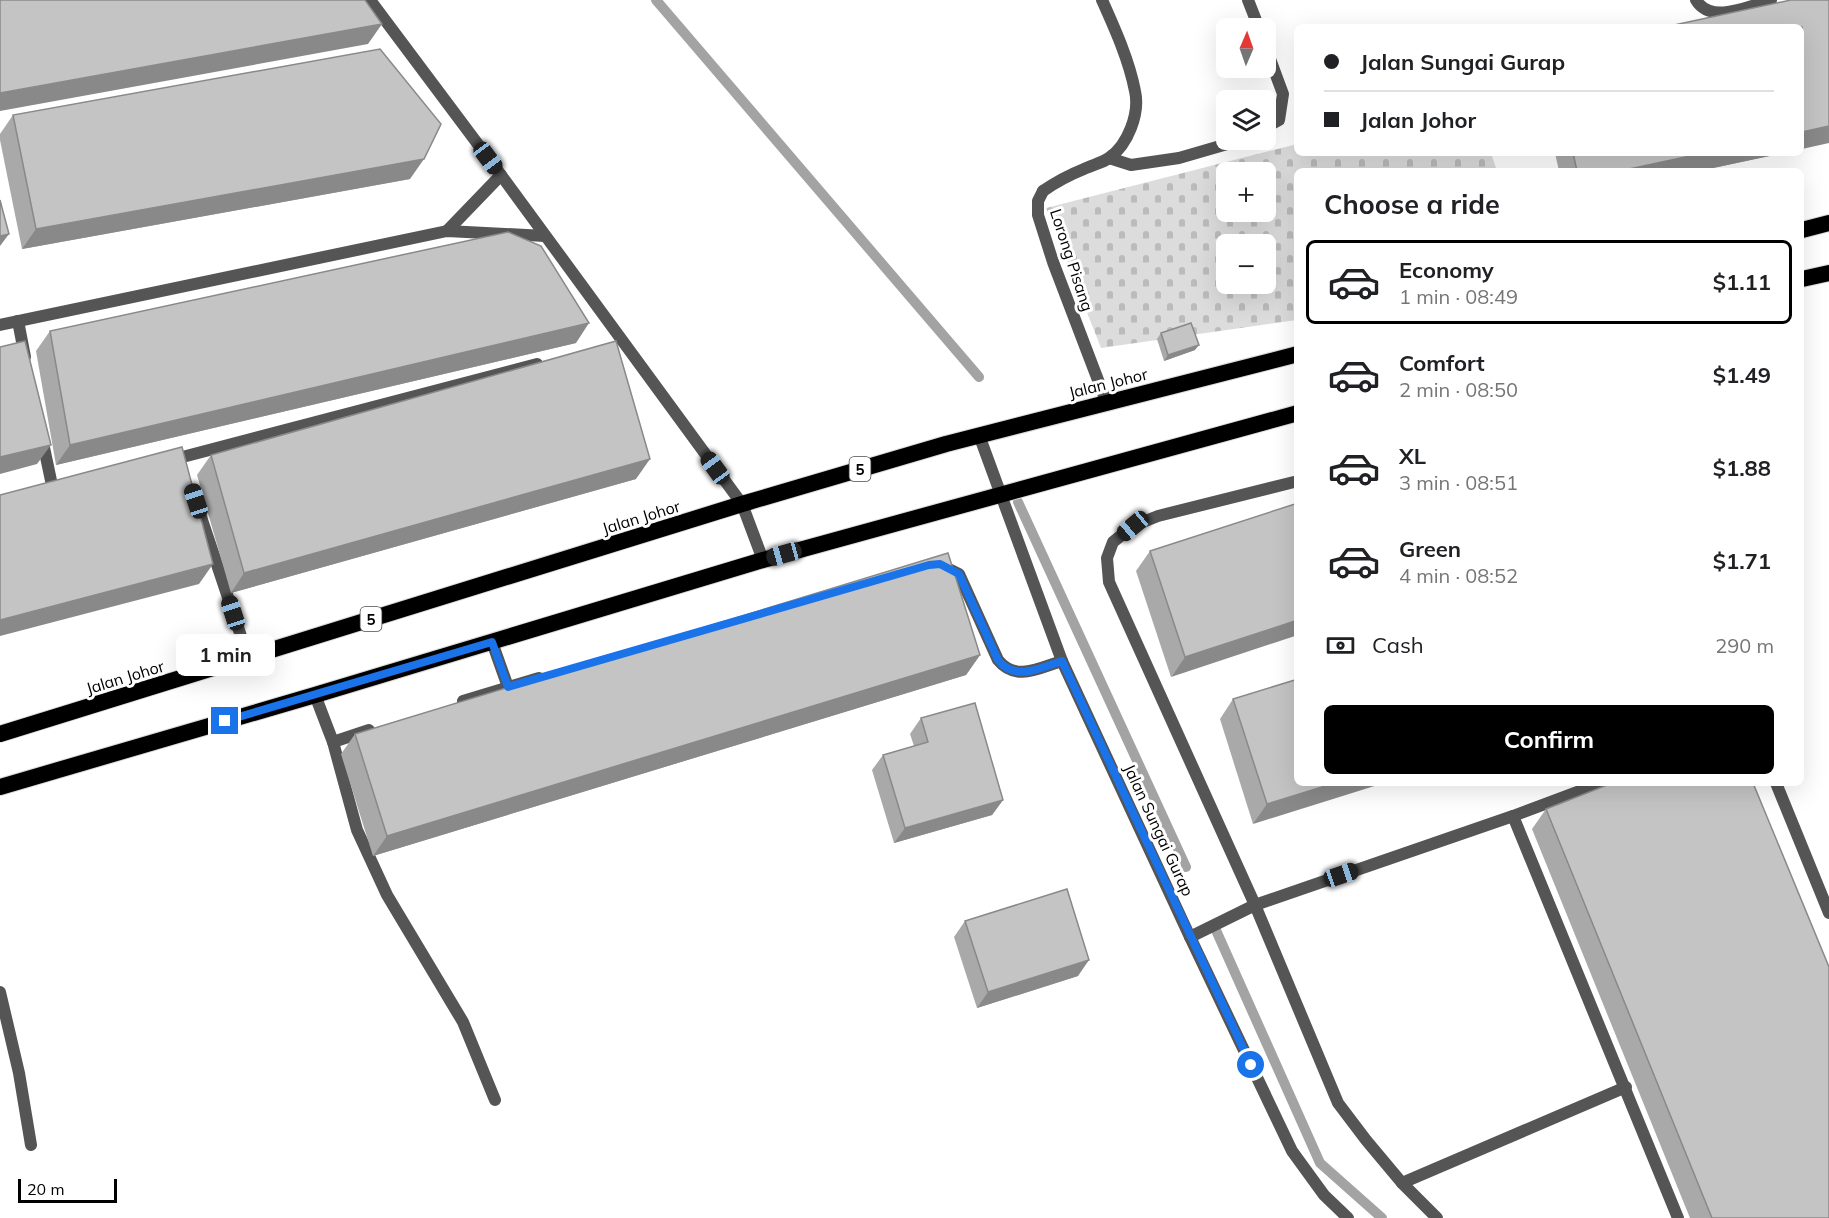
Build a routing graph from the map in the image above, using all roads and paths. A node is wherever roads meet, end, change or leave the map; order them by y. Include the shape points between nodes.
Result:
1 (370, 0) edge
2 (1102, 0) edge
3 (1248, 0) edge
4 (1696, 0) edge
5 (1771, 0) edge
6 (1254, 18) edge
7 (1276, 75) edge
8 (1276, 122) edge
9 (1216, 147) edge
10 (1109, 158) junction
11 (501, 176) junction
12 (1829, 223) edge
13 (1804, 229) edge
14 (447, 231) junction
15 (545, 236) junction
16 (1829, 273) edge
17 (1804, 279) edge
18 (18, 321) junction
19 (0, 325) edge
20 (1294, 355) edge
21 (555, 359) edge
22 (27, 366) edge
23 (1106, 401) junction
24 (1294, 414) edge
25 (39, 422) edge
26 (979, 435) junction
27 (160, 462) edge
28 (185, 468) junction
29 (1294, 482) edge
30 (53, 490) edge
31 (1001, 495) junction
32 (742, 504) junction
33 (763, 560) junction
34 (929, 565) edge
35 (492, 642) junction
36 (248, 657) junction
37 (1062, 661) junction
38 (554, 674) edge
39 (508, 687) junction
40 (315, 695) junction
41 (453, 704) edge
42 (376, 728) edge
43 (0, 734) edge
44 (333, 742) junction
45 (1592, 786) edge
46 (1777, 786) edge
47 (0, 787) edge
48 (1513, 816) junction
49 (1255, 905) junction
50 (1829, 913) edge
51 (1190, 938) junction
52 (0, 992) edge
53 (1626, 1087) junction
54 (495, 1101) dead end
55 (31, 1144) dead end
56 (1402, 1183) junction
57 (1348, 1218) edge
58 (1437, 1218) edge
59 (1678, 1218) edge

1 - 11 street
2 - 10 street, Lorong Pisang via 1136,94 1129,134
3 - 6 street
4 - 5 street via 1706,10 1718,13
7 - 8 street via 1283,94
9 - 10 street via 1131,165
10 - 23 street, Lorong Pisang via 1062,178 1043,190 1038,201 1038,215 1053,262
11 - 14 street
11 - 15 street
12 - 13 highway
14 - 15 street
14 - 18 street
15 - 32 street via 617,343
16 - 17 highway
18 - 19 street
18 - 22 street
20 - 23 highway, Jalan Johor / 5
21 - 28 street
23 - 26 highway, Jalan Johor / 5
24 - 31 highway
25 - 30 street
26 - 31 street, Jalan Sungai Gurap
26 - 32 highway, Jalan Johor / 5
27 - 28 street
28 - 36 street
29 - 49 street via 1158,516 1133,526 1113,542 1107,558 1109,582
31 - 33 highway
31 - 37 street, Jalan Sungai Gurap
32 - 33 street
32 - 36 highway, Jalan Johor / 5
33 - 35 highway
34 - 37 street via 940,564 959,574 1004,668 1022,673
35 - 39 street
35 - 40 highway
36 - 43 highway, Jalan Johor / 5
37 - 51 street, Jalan Sungai Gurap
38 - 39 street
39 - 41 street
40 - 44 street
40 - 47 highway
42 - 44 street
44 - 54 street via 357,830 387,895 463,1022
45 - 48 street
46 - 50 street
48 - 49 street
48 - 53 street
49 - 51 street
49 - 56 street via 1338,1102
51 - 57 street, Jalan Sungai Gurap via 1292,1151 1324,1195
52 - 55 street
53 - 56 street
53 - 59 street
56 - 58 street

